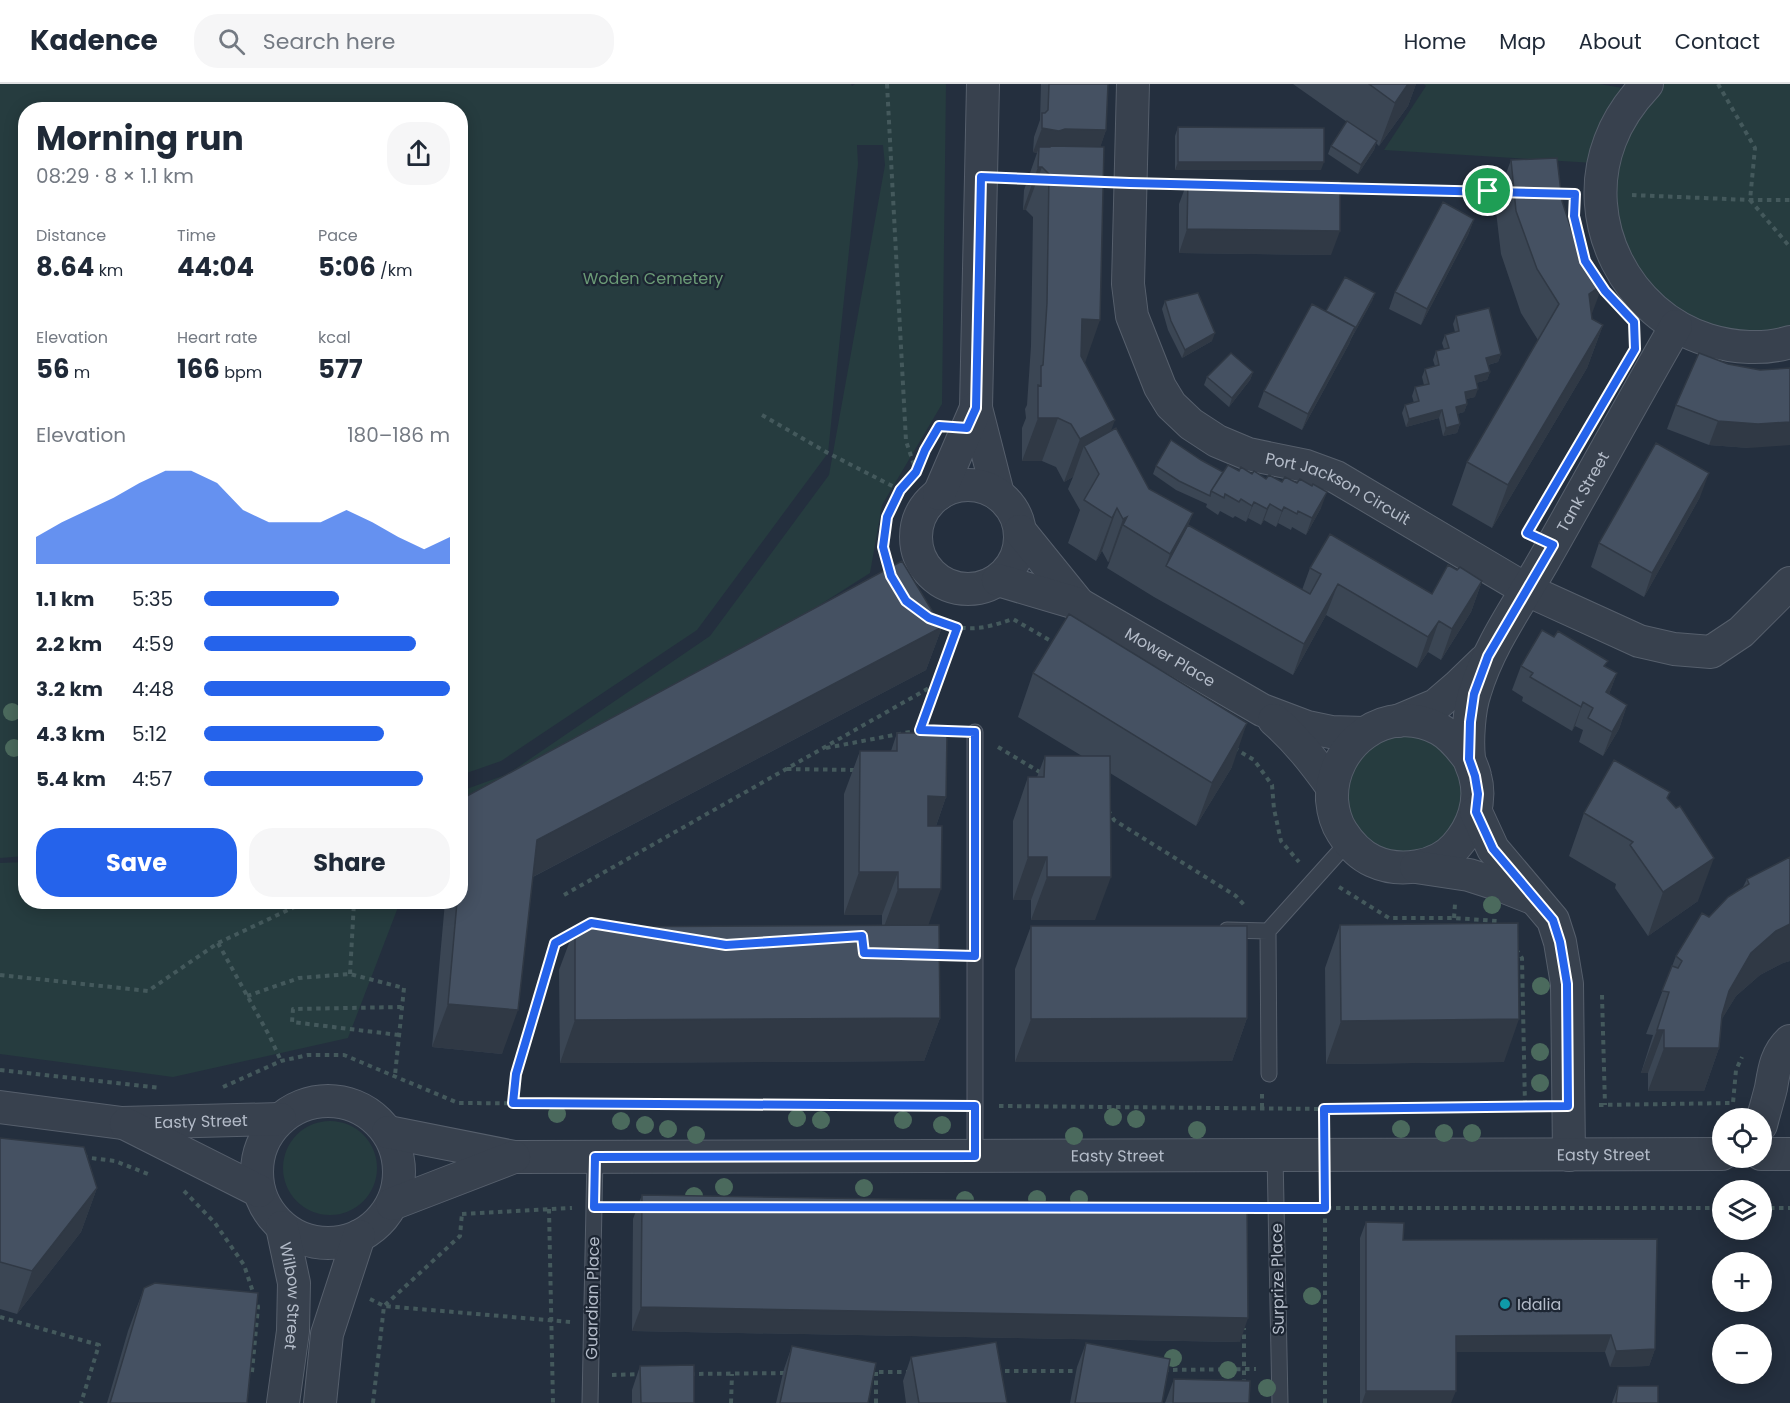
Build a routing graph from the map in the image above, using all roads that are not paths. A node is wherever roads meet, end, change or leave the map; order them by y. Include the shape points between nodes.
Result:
1 (983, 84) edge
2 (1133, 84) edge
3 (1647, 84) edge
4 (1676, 326) junction
5 (1790, 342) edge
6 (976, 408) junction
7 (939, 494) junction
8 (998, 494) junction
9 (1020, 531) junction
10 (998, 580) junction
11 (1790, 583) edge
12 (1527, 590) junction
13 (1079, 604) junction
14 (1488, 656) junction
15 (1262, 710) junction
16 (1398, 721) junction
17 (975, 732) road end
18 (1364, 733) junction
19 (1469, 759) junction
20 (1332, 787) junction
21 (1476, 812) junction
22 (1349, 841) junction
23 (1416, 867) junction
24 (1533, 899) junction
25 (1209, 929) edge
26 (1268, 931) junction
27 (1790, 1041) edge
28 (1269, 1074) dead end
29 (0, 1107) edge
30 (1766, 1108) edge
31 (280, 1119) junction
32 (122, 1123) junction
33 (388, 1132) junction
34 (1712, 1154) edge
35 (1772, 1154) edge
36 (1790, 1154) edge
37 (1275, 1155) junction
38 (1569, 1155) junction
39 (975, 1156) junction
40 (514, 1157) junction
41 (595, 1157) junction
42 (259, 1191) junction
43 (392, 1204) junction
44 (282, 1227) junction
45 (360, 1236) junction
46 (283, 1403) edge
47 (320, 1403) edge
48 (590, 1403) edge
49 (1280, 1403) edge

1 - 6 street
2 - 12 street, Port Jackson Circuit via 1128,284 1132,316 1171,405 1217,441 1248,454 1306,466 1336,477
3 - 4 street via 1621,118 1609,142 1600,194 1603,220 1610,246 1636,292
4 - 5 street via 1718,343 1763,346
4 - 12 street, Tank Street
6 - 7 street
6 - 8 street
7 - 8 street via 968,485
7 - 10 street via 926,505 918,520 918,552 925,567 936,579 967,590
8 - 9 street via 1009,504
9 - 10 street via 1016,558
9 - 13 street, Mower Place
10 - 13 street, Mower Place
11 - 12 street, Port Jackson Circuit via 1741,632 1711,652 1640,641
12 - 14 street, Tank Street
13 - 15 street, Mower Place
14 - 16 street, Tank Street via 1436,705
14 - 19 street, Tank Street via 1474,694
15 - 18 street, Mower Place via 1307,727
15 - 20 street, Mower Place via 1292,735
16 - 18 street
16 - 19 street via 1419,722 1439,729
17 - 39 lane
18 - 20 street via 1337,766
19 - 21 street via 1477,785
20 - 22 street via 1333,809
21 - 23 street via 1454,849 1436,861
21 - 24 street via 1493,849
22 - 23 street via 1372,861 1393,867
22 - 26 lane
23 - 24 street via 1469,875
24 - 38 street via 1553,920 1567,984
25 - 26 lane
26 - 28 lane
27 - 30 street via 1774,1066
29 - 32 street, Easty Street
31 - 32 street, Easty Street
31 - 33 street via 301,1105 324,1100 349,1103 371,1114
31 - 42 street via 267,1134 260,1152 256,1172
32 - 42 street, Easty Street
33 - 40 street, Easty Street
33 - 43 street via 400,1167 399,1186
34 - 38 street, Easty Street
35 - 36 street
37 - 38 street, Easty Street
37 - 39 street, Easty Street
37 - 49 lane, Surprize Place
39 - 41 street, Easty Street
40 - 41 street, Easty Street
40 - 43 street, Easty Street
41 - 48 lane, Guardian Place
42 - 44 street via 268,1211
43 - 45 street via 379,1223
44 - 45 street via 300,1238 320,1243
44 - 46 street, Wilbow Street via 294,1283 293,1331
45 - 47 street via 327,1334

